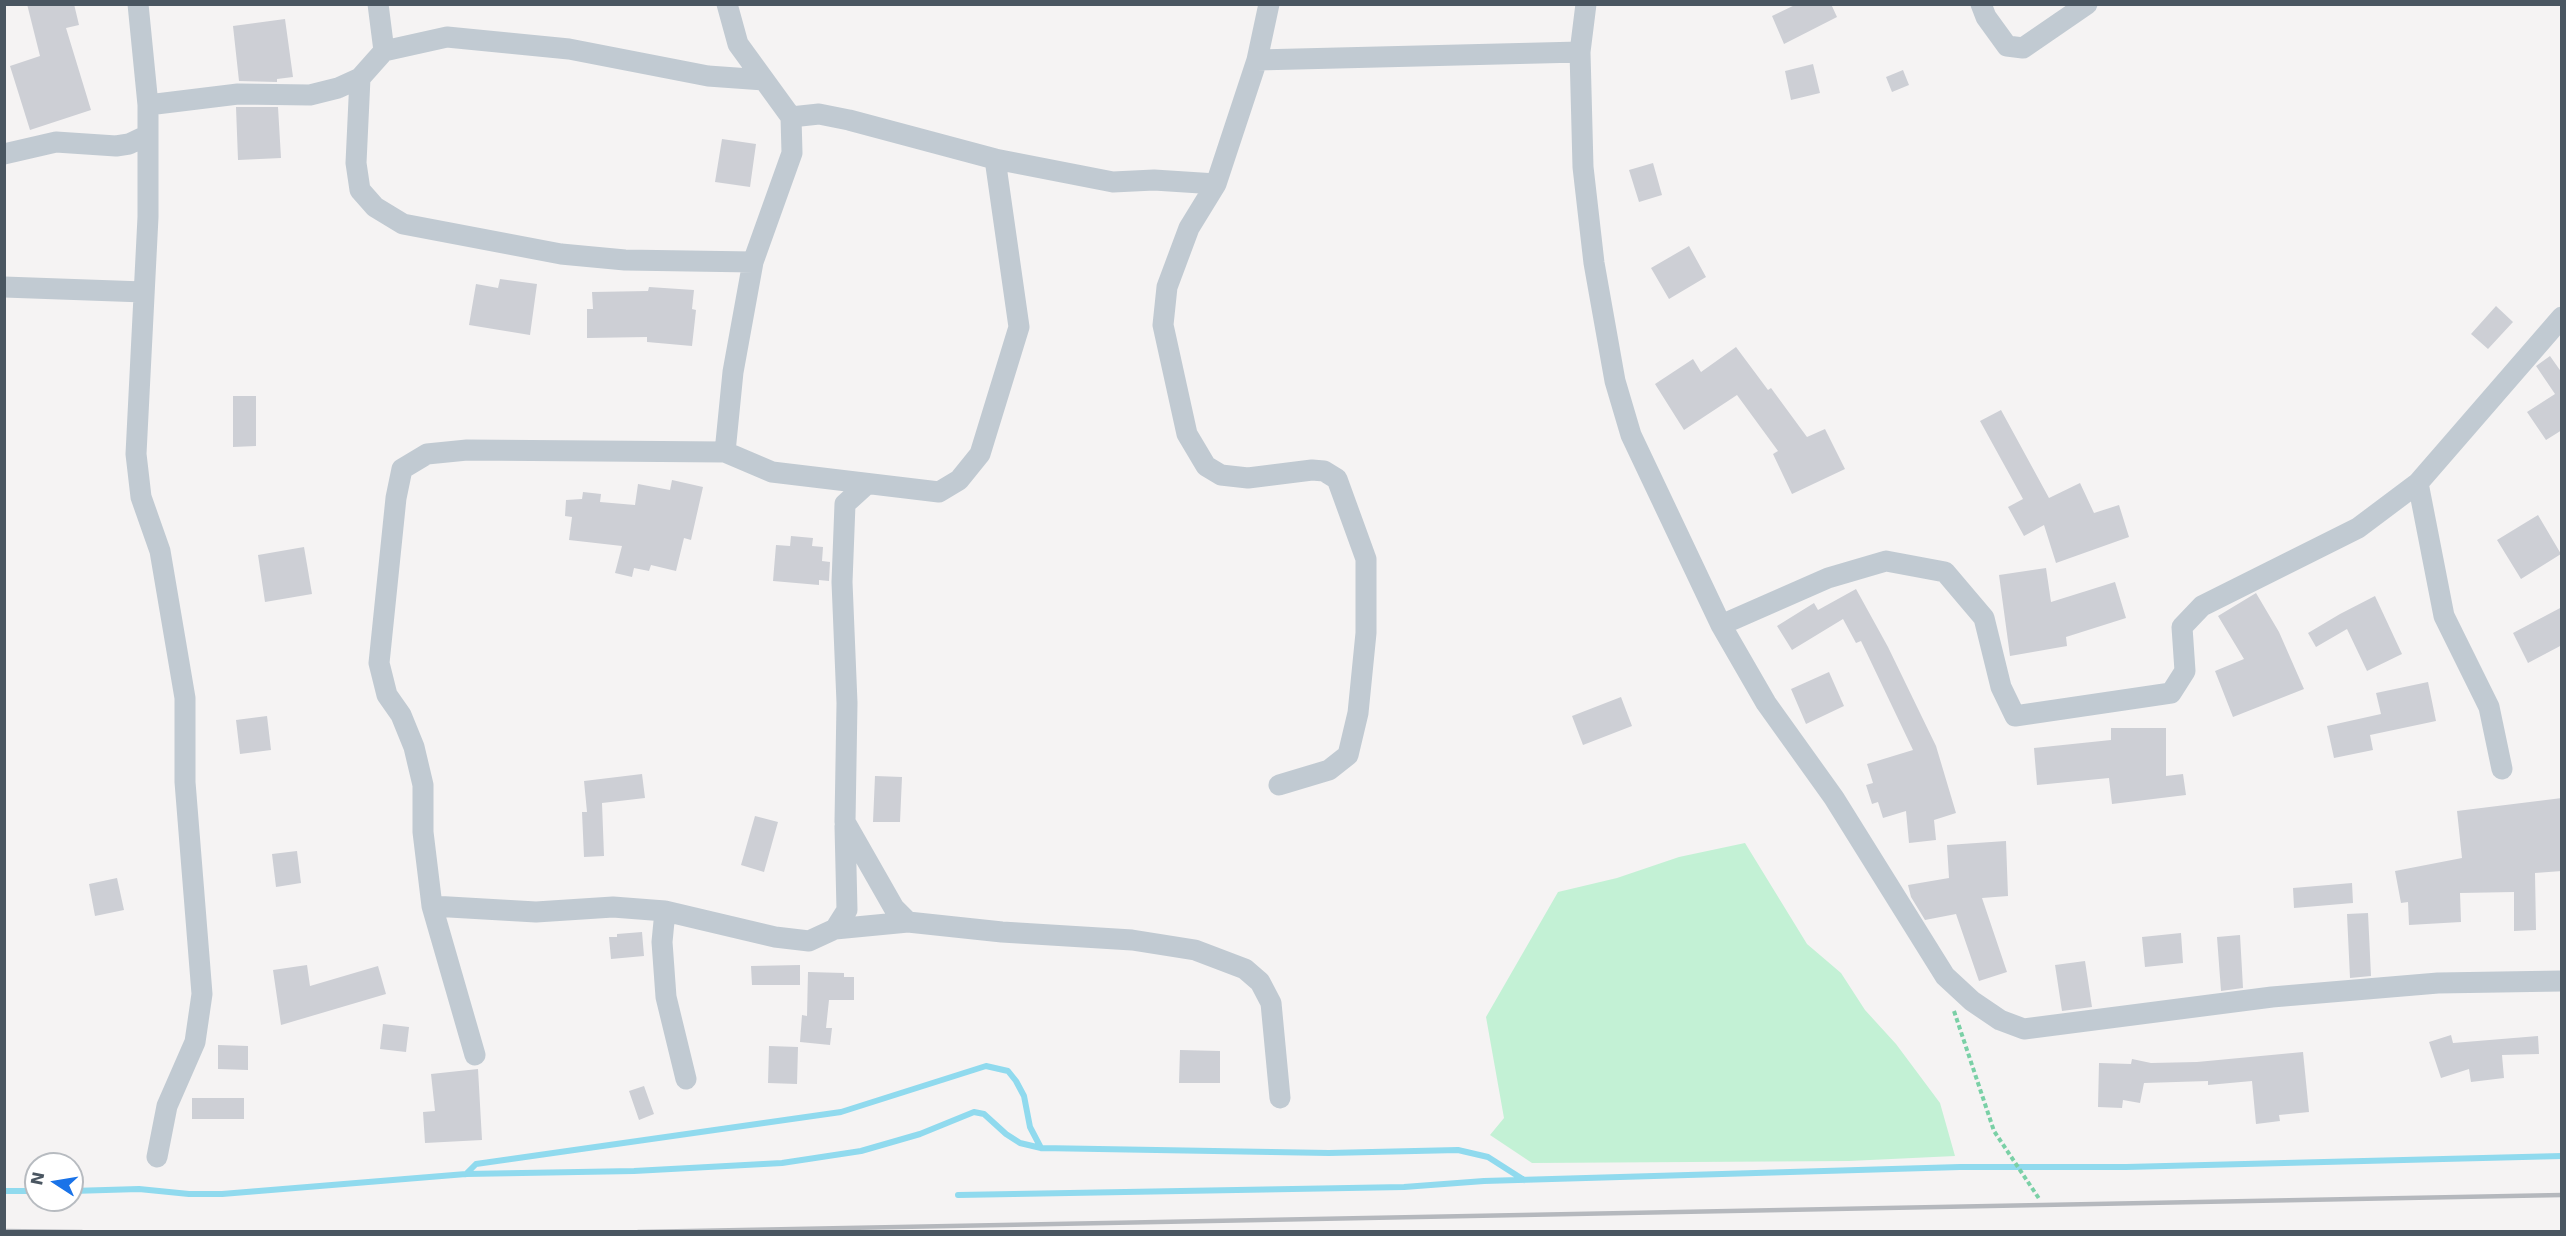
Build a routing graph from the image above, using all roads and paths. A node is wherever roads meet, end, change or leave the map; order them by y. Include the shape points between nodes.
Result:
1 (138, 4) edge
2 (378, 4) edge
3 (727, 4) edge
4 (1269, 4) edge
5 (1586, 4) edge
6 (1981, 4) edge
7 (2087, 4) edge
8 (384, 51) junction
9 (1580, 52) junction
10 (1257, 60) junction
11 (360, 78) junction
12 (764, 80) junction
13 (148, 105) junction
14 (791, 117) junction
15 (148, 135) junction
16 (4, 154) edge
17 (995, 159) junction
18 (1216, 184) junction
19 (753, 262) junction
20 (4, 287) edge
21 (144, 292) junction
22 (2562, 317) edge
23 (725, 452) junction
24 (2418, 483) junction
25 (867, 484) junction
26 (1721, 626) junction
27 (2502, 769) dead end
28 (1279, 785) dead end
29 (845, 822) junction
30 (432, 906) junction
31 (664, 911) junction
32 (908, 922) junction
33 (835, 929) junction
34 (2562, 981) edge
35 (1954, 1010) dead end
36 (475, 1055) dead end
37 (686, 1079) dead end
38 (1280, 1098) dead end
39 (157, 1157) dead end
40 (2040, 1200) dead end

1 - 13 street
2 - 8 street
3 - 12 street via 738,44
4 - 10 street
5 - 9 street
6 - 7 street via 2007,46 2023,48
8 - 11 street
8 - 12 street via 447,37 569,49 708,76
9 - 10 street
9 - 26 street via 1583,167 1594,263 1615,381 1631,435
10 - 18 street
11 - 13 street via 310,95 238,94
11 - 19 street via 356,163 360,190 375,207 403,224 561,254 625,260
12 - 14 street
13 - 15 street
14 - 17 street via 819,114 849,120
14 - 19 street via 792,153
15 - 16 street via 116,146 56,142
15 - 21 street
17 - 18 street via 1113,182
17 - 25 street via 1019,327 980,454 959,480 939,492
18 - 28 street via 1189,228 1167,286 1163,325 1187,434 1206,466 1221,475 1248,478 1312,470 1324,471 1337,479 1366,559 1366,633 1358,713 1348,755 1329,770
19 - 23 street via 733,372
20 - 21 street
21 - 39 street via 136,454 141,497 160,551 185,698 185,782 202,994 195,1042 167,1106
22 - 24 street
23 - 25 street via 772,472
23 - 30 street via 467,450 427,453 402,469 379,663 387,695 401,715 414,747 423,785 423,832
24 - 26 street via 2358,528 2202,606 2182,627 2185,671 2171,693 2015,716 2001,687 1984,618 1945,572 1886,561 1828,578
24 - 27 street via 2444,616 2489,707
25 - 29 street via 845,504
26 - 34 street via 1766,703 1834,798 1945,976 2000,1020 2024,1029 2284,996 2438,983
29 - 32 street via 894,908
29 - 33 street via 847,909
30 - 31 street via 536,912 613,907
30 - 36 street
31 - 33 street via 775,938 810,940
31 - 37 street via 666,997
32 - 33 street
32 - 38 street via 1132,940 1195,950 1245,969 1260,982 1271,1003
35 - 40 path via 1994,1131

